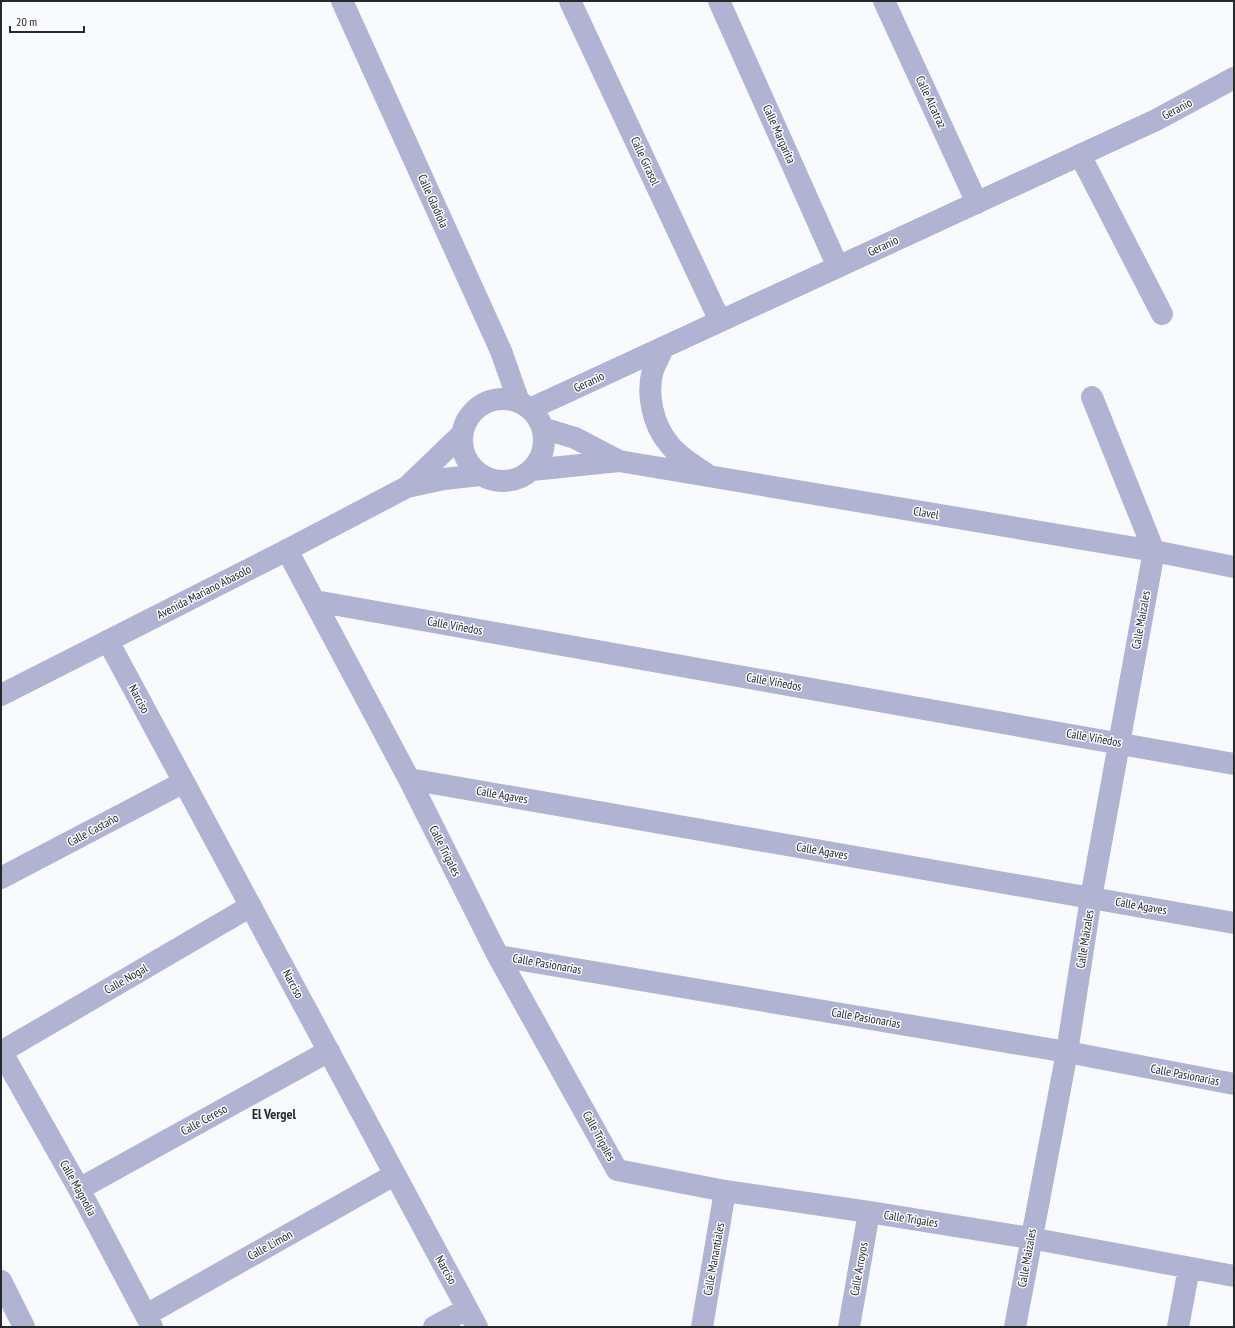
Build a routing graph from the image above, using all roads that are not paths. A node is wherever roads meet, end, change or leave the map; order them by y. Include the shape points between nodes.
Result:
1 (342, 1) edge
2 (570, 1) edge
3 (719, 1) edge
4 (884, 1) edge
5 (1234, 78) edge
6 (1080, 155) junction
7 (977, 203) junction
8 (838, 266) junction
9 (1162, 314) dead end
10 (720, 321) junction
11 (663, 348) junction
12 (1092, 396) dead end
13 (524, 406) junction
14 (542, 428) junction
15 (462, 434) junction
16 (618, 461) junction
17 (532, 470) junction
18 (480, 475) junction
19 (713, 477) junction
20 (407, 487) junction
21 (287, 550) junction
22 (1154, 551) junction
23 (1234, 567) edge
24 (315, 601) junction
25 (108, 641) junction
26 (1, 695) edge
27 (1119, 743) junction
28 (1234, 764) edge
29 (409, 779) junction
30 (184, 782) junction
31 (1, 878) edge
32 (1091, 898) junction
33 (252, 906) junction
34 (1234, 923) edge
35 (498, 956) junction
36 (1, 1051) edge
37 (329, 1051) junction
38 (1067, 1052) junction
39 (1234, 1084) edge
40 (394, 1175) junction
41 (79, 1189) junction
42 (725, 1191) junction
43 (869, 1212) junction
44 (1030, 1238) junction
45 (1189, 1268) junction
46 (1234, 1276) edge
47 (1, 1281) edge
48 (472, 1318) edge
49 (149, 1321) edge
50 (24, 1327) edge
51 (434, 1327) edge
52 (702, 1327) edge
53 (850, 1327) edge
54 (1015, 1327) edge
55 (1178, 1327) edge

1 - 13 street, Calle Gladiola
2 - 10 street, Calle Girasol
3 - 8 street, Calle Margarita
4 - 7 street, Calle Alcatraz
5 - 6 street, Geranio via 1156,120
6 - 7 street, Geranio
6 - 9 street
7 - 8 street, Geranio
8 - 10 street, Geranio
10 - 11 street, Geranio
11 - 13 street, Geranio
11 - 19 street via 653,371 650,396 656,421 668,444 686,461
12 - 22 street
13 - 14 street via 537,418
13 - 15 street via 507,399 482,404 465,422
14 - 16 street via 575,438
14 - 17 street via 545,439 543,451
15 - 18 street via 464,457
15 - 20 street
16 - 17 street
16 - 19 street, Clavel
17 - 18 street via 512,481 489,480
18 - 20 street
19 - 22 street, Clavel
20 - 21 street, Avenida Mariano Abasolo
21 - 24 street, Calle Trigales
21 - 25 street, Avenida Mariano Abasolo
22 - 23 street, Clavel
22 - 27 street, Calle Maizales
24 - 27 street, Calle Viñedos
24 - 29 street, Calle Trigales
25 - 26 street, Avenida Mariano Abasolo
25 - 30 street, Narciso
27 - 28 street, Calle Viñedos
27 - 32 street, Calle Maizales
29 - 32 street, Calle Agaves
29 - 35 street, Calle Trigales
30 - 31 street, Calle Castaño
30 - 33 street, Narciso
32 - 34 street, Calle Agaves
32 - 38 street, Calle Maizales
33 - 36 street, Calle Nogal
33 - 37 street, Narciso
35 - 38 street, Calle Pasionarias
35 - 42 street, Calle Trigales via 617,1170
36 - 41 street, Calle Magnolia
37 - 40 street, Narciso
37 - 41 street, Calle Cereso
38 - 39 street, Calle Pasionarias
38 - 44 street, Calle Maizales
40 - 48 street, Narciso
40 - 49 street, Calle Limón
41 - 49 street, Calle Magnolia
42 - 43 street, Calle Trigales
42 - 52 street, Calle Manantiales
43 - 44 street, Calle Trigales
43 - 53 street, Calle Arroyos
44 - 45 street, Calle Trigales
44 - 54 street, Calle Maizales
45 - 46 street, Calle Trigales
45 - 55 street
47 - 50 street
48 - 51 street

